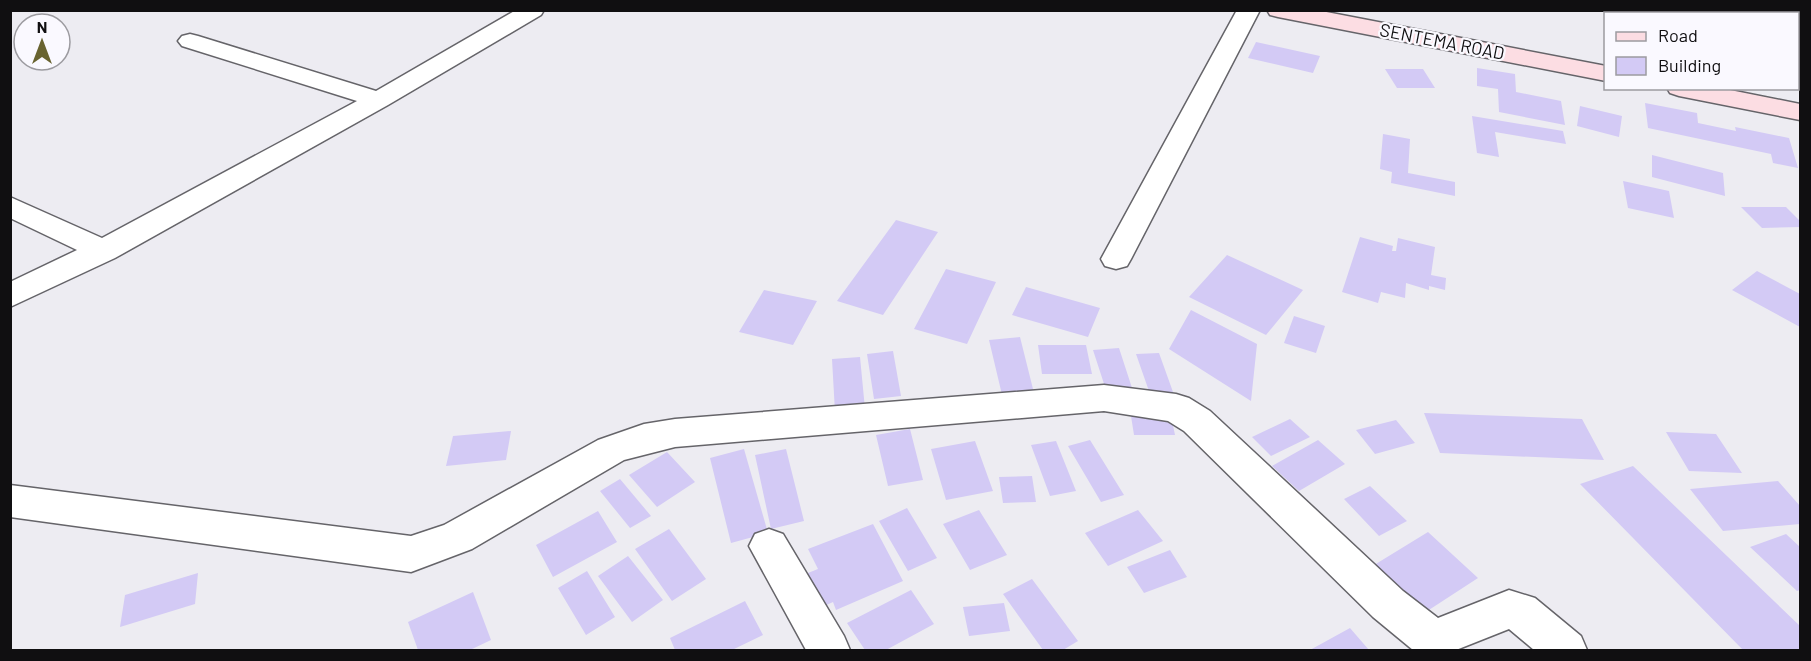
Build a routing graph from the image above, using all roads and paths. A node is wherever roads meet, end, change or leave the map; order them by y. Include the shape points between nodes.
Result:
1 (533, 10) edge
2 (1249, 10) edge
3 (1278, 10) edge
4 (1335, 16) edge
5 (189, 41) dead end
6 (1604, 74) edge
7 (1689, 90) edge
8 (379, 100) junction
9 (1800, 112) edge
10 (10, 206) edge
11 (104, 251) junction
12 (1116, 259) dead end
13 (10, 297) edge
14 (10, 501) edge
15 (769, 546) dead end
16 (829, 651) edge
17 (1566, 651) edge

1 - 8 street
2 - 12 street
3 - 4 main road, SENTEMA ROAD
4 - 6 main road, SENTEMA ROAD
5 - 8 street
7 - 9 main road
8 - 11 street
10 - 11 street
11 - 13 street
14 - 17 street via 411,554 458,537 611,450 644,439 675,433 1104,399 1176,408 1197,421 1388,604 1429,637 1437,638 1509,609 1520,612
15 - 16 street

